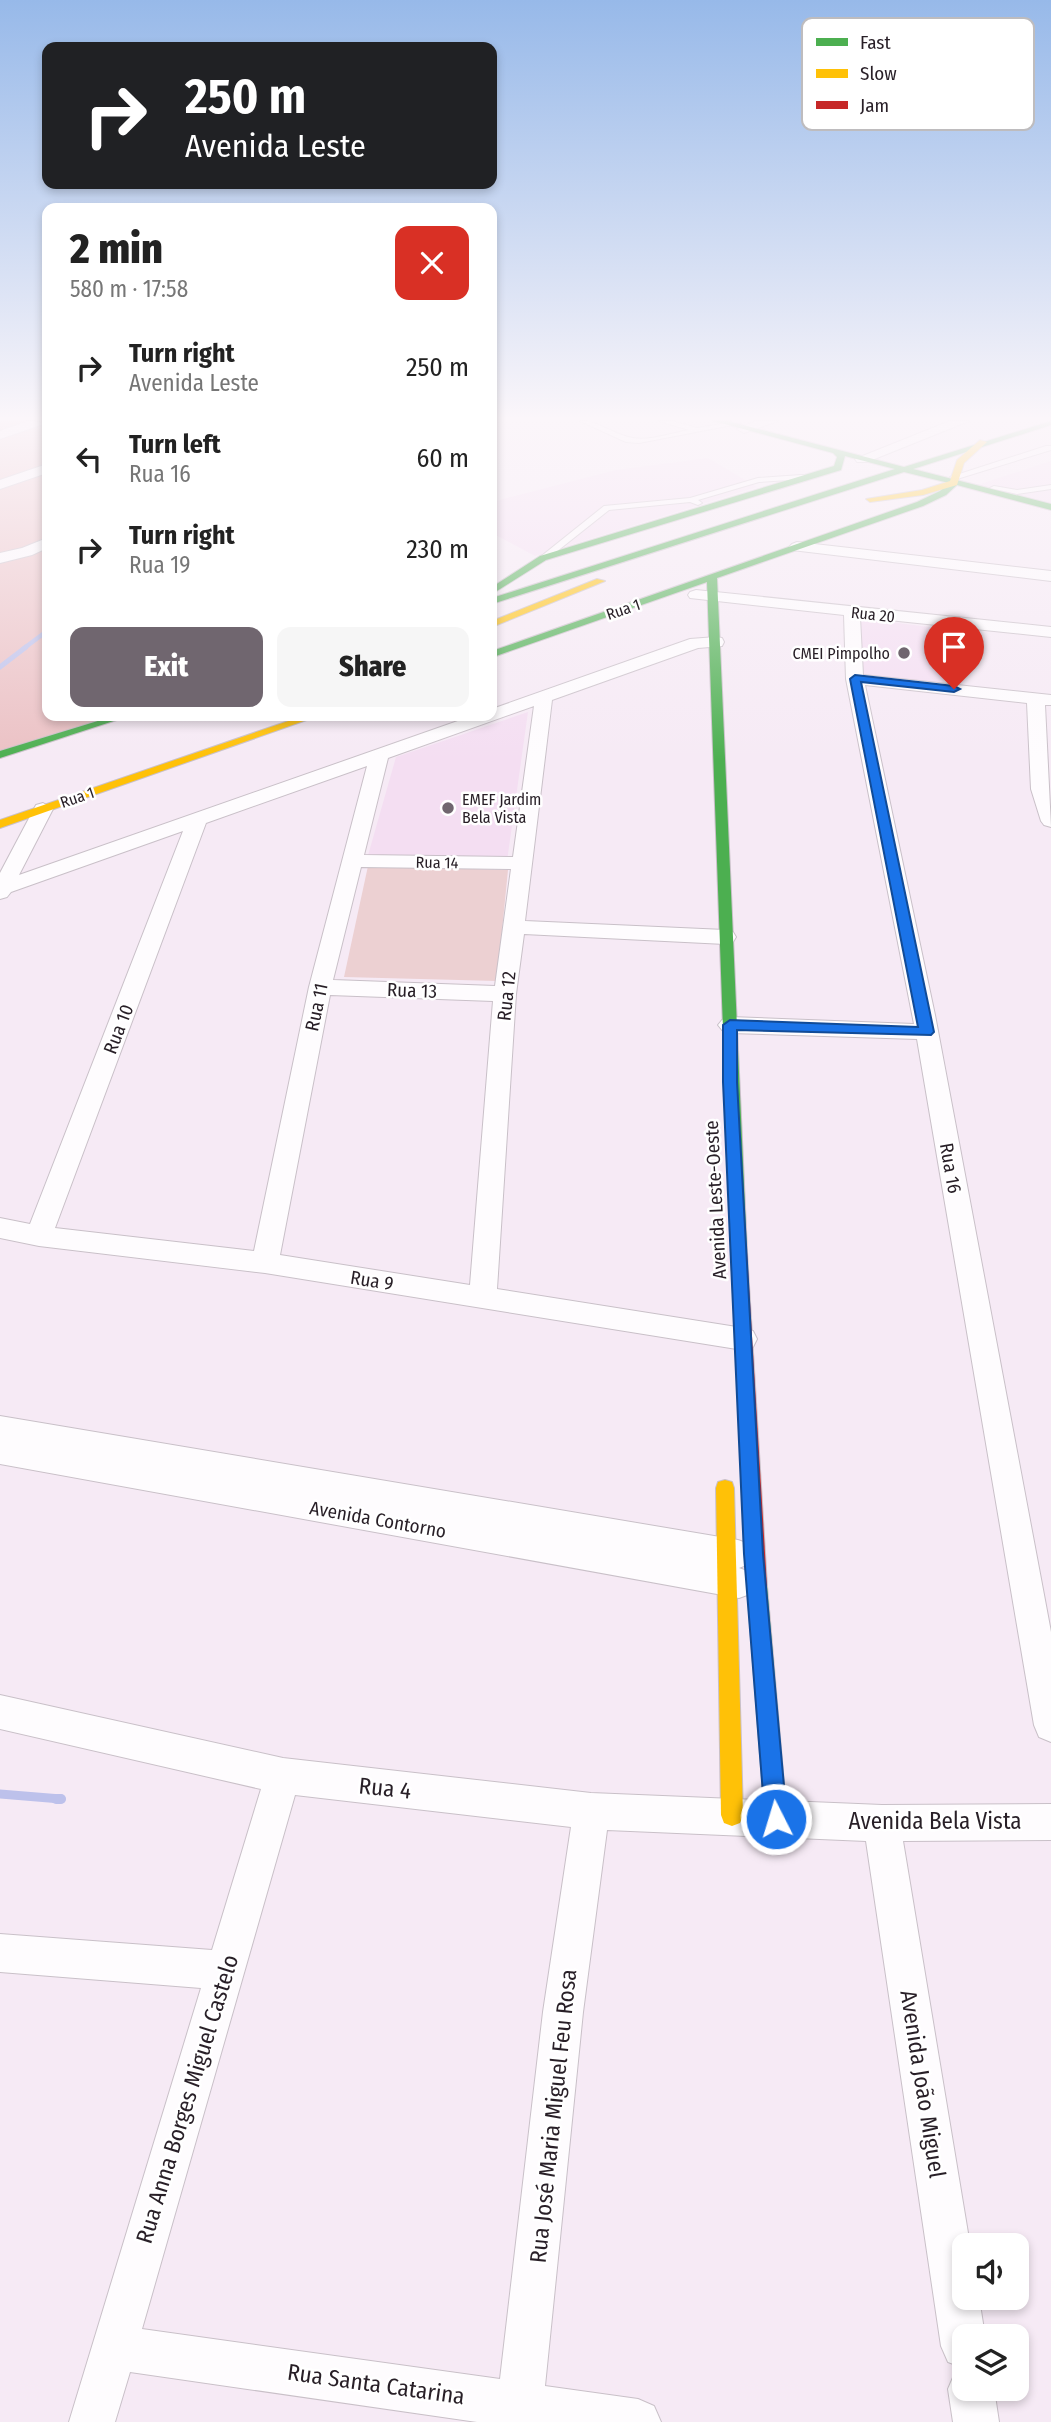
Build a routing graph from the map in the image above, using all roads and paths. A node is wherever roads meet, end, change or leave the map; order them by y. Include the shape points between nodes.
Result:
1 (574, 534) edge
2 (621, 534) edge
3 (705, 534) edge
4 (835, 534) edge
5 (606, 540) junction
6 (42, 544) edge
7 (797, 547) junction
8 (0, 558) edge
9 (543, 558) junction
10 (610, 565) junction
11 (1051, 576) edge
12 (712, 578) junction
13 (600, 581) junction
14 (497, 588) edge
15 (696, 595) junction
16 (714, 597) junction
17 (497, 599) edge
18 (497, 609) edge
19 (852, 611) junction
20 (497, 621) edge
21 (1051, 632) edge
22 (716, 642) junction
23 (497, 653) edge
24 (855, 679) junction
25 (544, 696) junction
26 (1043, 699) edge
27 (497, 713) edge
28 (108, 721) edge
29 (298, 721) edge
30 (473, 721) edge
31 (0, 755) edge
32 (379, 755) junction
33 (1046, 790) edge
34 (43, 809) junction
35 (1051, 821) edge
36 (197, 822) junction
37 (0, 824) edge
38 (352, 861) junction
39 (522, 863) junction
40 (1, 891) edge
41 (514, 927) junction
42 (725, 937) junction
43 (320, 988) junction
44 (505, 993) junction
45 (730, 1025) junction
46 (926, 1032) junction
47 (0, 1228) edge
48 (40, 1236) junction
49 (265, 1263) junction
50 (483, 1297) junction
51 (727, 1338) junction
52 (0, 1429) edge
53 (0, 1451) edge
54 (724, 1473) dead end
55 (741, 1569) junction
56 (0, 1712) edge
57 (1051, 1725) edge
58 (283, 1776) junction
59 (591, 1811) junction
60 (732, 1815) junction
61 (776, 1819) junction
62 (1051, 1822) edge
63 (882, 1823) junction
64 (0, 1953) edge
65 (225, 1970) junction
66 (961, 2324) edge
67 (113, 2347) junction
68 (973, 2401) edge
69 (519, 2413) edge
70 (92, 2422) edge
71 (638, 2422) edge
72 (976, 2422) edge

1 - 9 lane
2 - 5 street
3 - 10 street
4 - 7 street, Rua 1
5 - 9 street
5 - 10 street via 598,556
6 - 8 street
7 - 11 street
7 - 12 street, Rua 1
9 - 14 street
10 - 13 street via 647,569
10 - 17 street
12 - 15 street, Rua 1
12 - 16 street, Avenida Leste-Oeste
13 - 18 street
13 - 20 street
15 - 16 street, Rua 20
15 - 23 street, Rua 1
16 - 19 street, Rua 20
16 - 22 street, Avenida Leste-Oeste
19 - 21 street, Rua 20
19 - 24 street, Rua 16
22 - 25 street via 696,643
22 - 42 street, Avenida Leste-Oeste
24 - 26 street
24 - 46 street, Rua 16
25 - 27 street
25 - 39 street, Rua 12
26 - 33 street
28 - 31 street
29 - 34 street, Rua 1
30 - 32 street
32 - 36 street
32 - 38 street, Rua 11
33 - 35 street
34 - 37 street, Rua 1
34 - 40 street
36 - 40 street
36 - 48 street, Rua 10
38 - 39 street, Rua 14
38 - 43 street, Rua 11
39 - 41 street, Rua 12
41 - 42 street
41 - 44 street, Rua 12
42 - 45 street, Avenida Leste-Oeste
43 - 44 street, Rua 13
43 - 49 street, Rua 11
44 - 50 street, Rua 12
45 - 46 street
45 - 51 street, Avenida Leste-Oeste
46 - 57 street, Rua 16
47 - 48 street, Rua 9
48 - 49 street, Rua 9
49 - 50 street, Rua 9
50 - 51 street, Rua 9
51 - 55 street, Avenida Leste-Oeste
52 - 55 street, Avenida Contorno
53 - 55 street, Avenida Contorno
54 - 55 street, Avenida Leste-Oeste
55 - 60 street, Avenida Leste-Oeste
55 - 61 street, Avenida Leste-Oeste
56 - 58 street, Rua 4
58 - 59 street, Rua 4
58 - 65 street, Rua Anna Borges Miguel Castelo
59 - 60 street, Rua 4
59 - 69 street, Rua José Maria Miguel Feu Rosa via 563,2012
60 - 61 street, Rua 4
61 - 63 street, Avenida Bela Vista
62 - 63 street, Avenida Bela Vista
63 - 66 street, Avenida João Miguel
64 - 65 street
65 - 67 street, Rua Anna Borges Miguel Castelo
67 - 69 street, Rua Santa Catarina
67 - 70 street, Rua Anna Borges Miguel Castelo
68 - 72 street
69 - 71 street, Rua Santa Catarina

